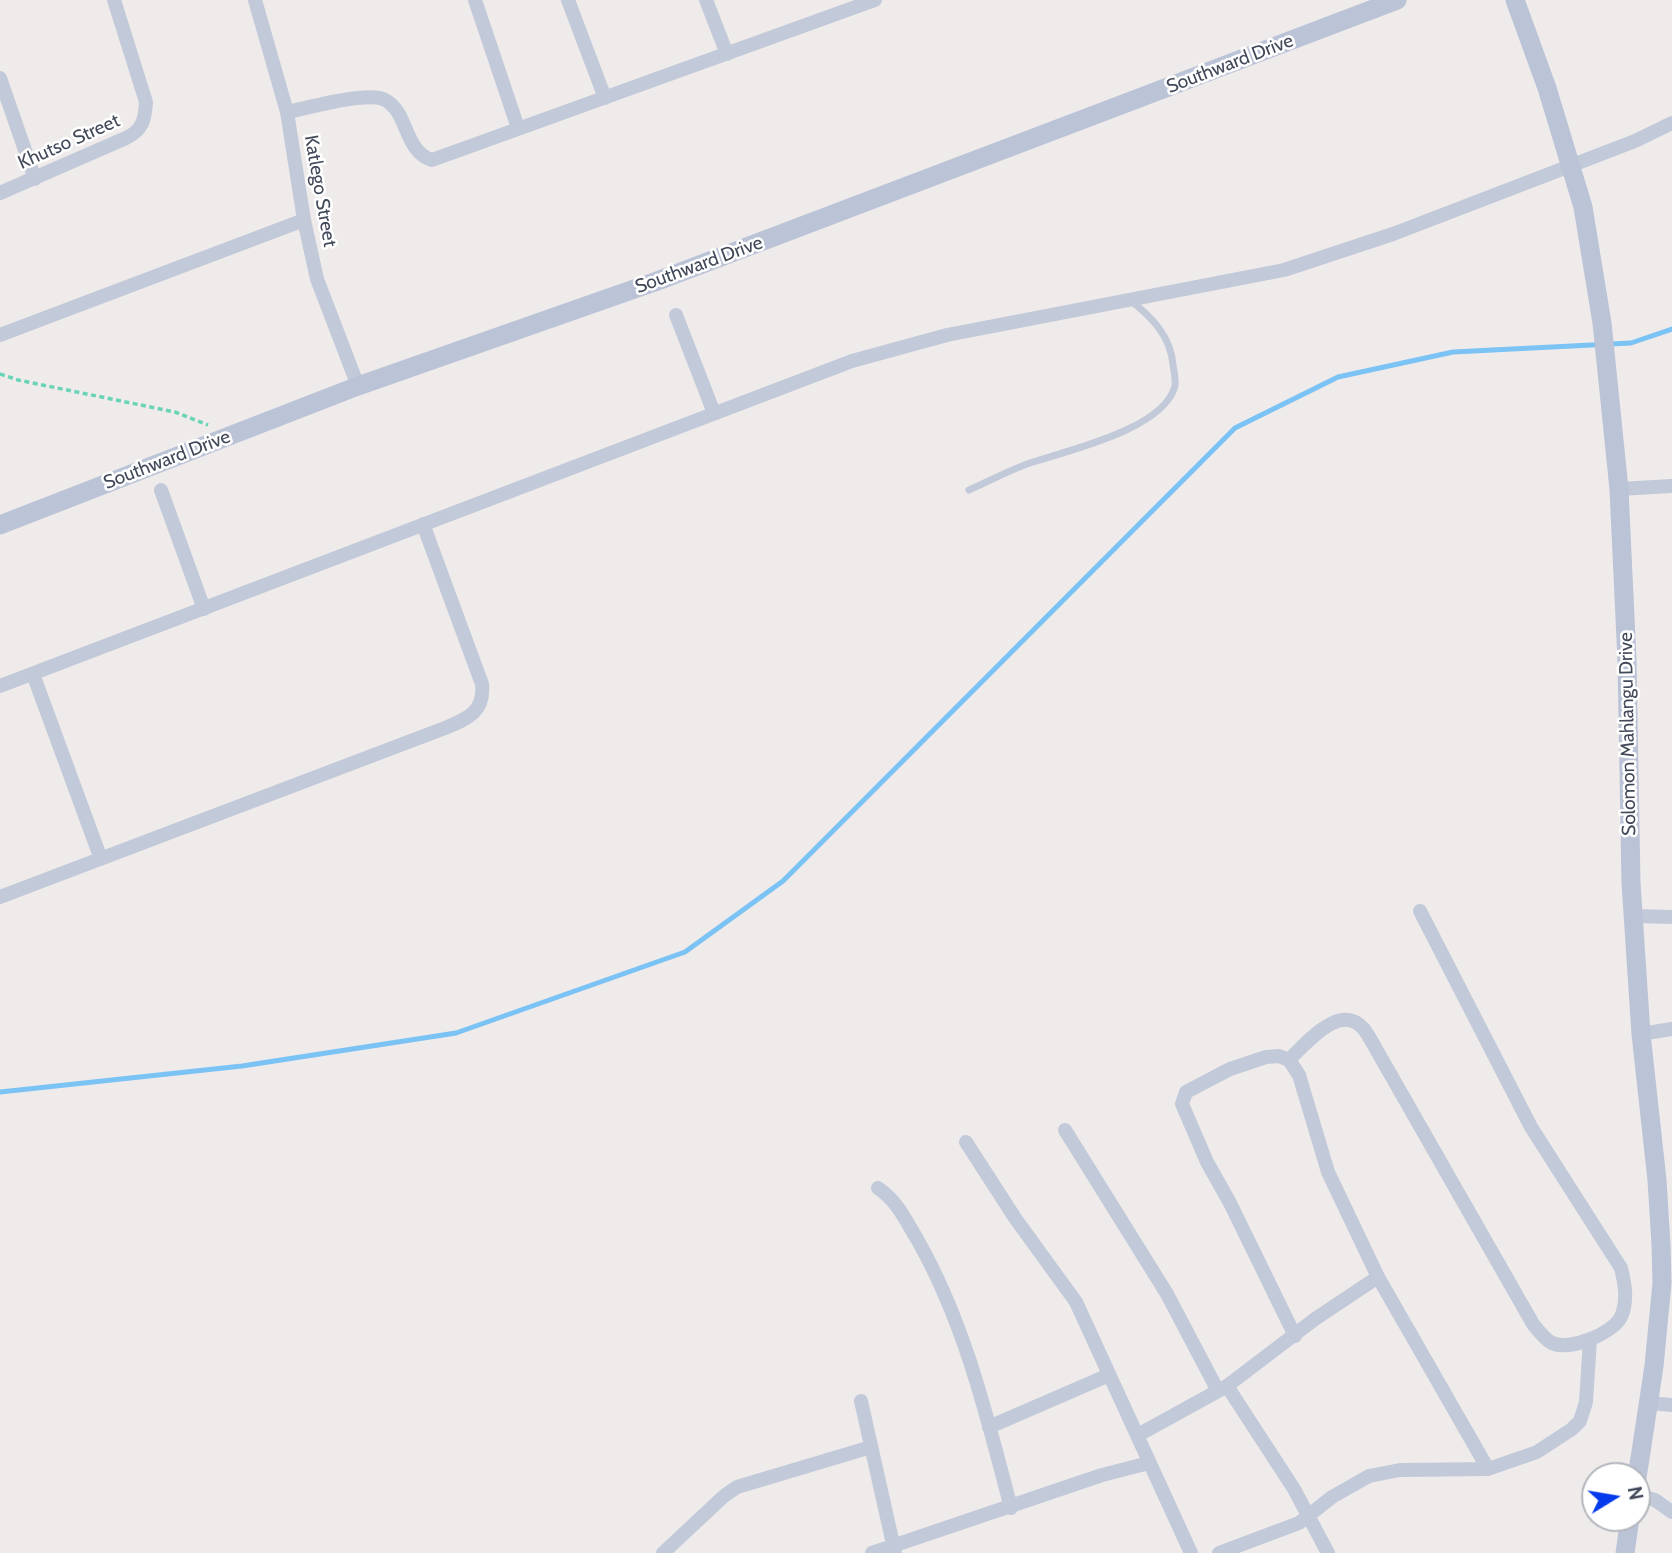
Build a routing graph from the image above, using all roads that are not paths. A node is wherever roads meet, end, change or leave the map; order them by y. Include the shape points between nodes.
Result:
1 (114, 0) edge
2 (255, 0) edge
3 (475, 0) edge
4 (568, 0) edge
5 (706, 0) edge
6 (875, 0) edge
7 (1397, 0) edge
8 (1515, 0) edge
9 (845, 5) edge
10 (727, 54) junction
11 (0, 78) edge
12 (605, 98) junction
13 (286, 111) junction
14 (1672, 123) edge
15 (518, 128) junction
16 (1572, 165) junction
17 (35, 179) junction
18 (0, 192) edge
19 (304, 220) junction
20 (1130, 300) junction
21 (676, 315) dead end
22 (0, 335) edge
23 (358, 386) junction
24 (714, 413) junction
25 (1672, 486) edge
26 (1619, 489) junction
27 (161, 490) dead end
28 (969, 490) dead end
29 (423, 524) junction
30 (0, 525) edge
31 (204, 609) junction
32 (33, 674) junction
33 (0, 686) edge
34 (102, 859) junction
35 (0, 897) edge
36 (1420, 911) dead end
37 (1633, 916) junction
38 (1672, 917) edge
39 (1672, 1029) edge
40 (1641, 1034) junction
41 (1289, 1060) junction
42 (1065, 1130) dead end
43 (966, 1142) dead end
44 (878, 1188) dead end
45 (1378, 1278) junction
46 (1667, 1283) edge
47 (1295, 1336) junction
48 (1590, 1339) junction
49 (1109, 1375) junction
50 (1222, 1389) junction
51 (861, 1401) dead end
52 (1649, 1403) junction
53 (1672, 1405) edge
54 (989, 1427) junction
55 (1138, 1435) junction
56 (871, 1447) junction
57 (1640, 1462) edge
58 (1149, 1463) junction
59 (1488, 1469) junction
60 (1651, 1499) edge
61 (1011, 1508) junction
62 (1672, 1512) edge
63 (1310, 1516) junction
64 (1628, 1532) edge
65 (894, 1549) edge
66 (663, 1553) edge
67 (872, 1553) edge
68 (1191, 1553) edge
69 (1219, 1553) edge
70 (1328, 1553) edge
71 (1625, 1553) edge

1 - 17 street, Khutso Street via 143,87 142,126 135,134
2 - 13 street, Katlego Street
3 - 15 street
4 - 12 street
5 - 10 street
6 - 9 street
7 - 23 street, Southward Drive via 660,280
8 - 16 street, Solomon Mahlangu Drive
9 - 10 street
10 - 12 street
11 - 17 street
12 - 15 street
13 - 15 street via 361,98 384,100 416,151 432,160
13 - 19 street, Katlego Street
14 - 16 street
16 - 20 street via 1307,263
16 - 26 street, Solomon Mahlangu Drive via 1588,230 1602,323
17 - 18 street, Khutso Street
19 - 22 street
19 - 23 street, Katlego Street via 317,279
20 - 24 street via 947,335 852,361
20 - 28 lane via 1153,318 1172,350 1175,386 1160,410 1084,448 1031,463
21 - 24 street
23 - 30 street, Southward Drive
24 - 29 street
25 - 26 street
26 - 37 street, Solomon Mahlangu Drive
27 - 31 street
29 - 31 street
29 - 34 street via 482,684 480,706 445,728
31 - 32 street
32 - 33 street
32 - 34 street
34 - 35 street
36 - 48 street via 1531,1127 1621,1268 1626,1292 1620,1319
37 - 38 street
37 - 40 street, Solomon Mahlangu Drive
39 - 40 street
40 - 46 street, Solomon Mahlangu Drive
41 - 45 street via 1299,1075 1328,1172
41 - 47 street via 1265,1057 1230,1069 1186,1092 1182,1104
41 - 48 street via 1316,1034 1338,1021 1347,1018 1362,1026 1533,1324 1551,1343
42 - 50 street
43 - 49 street via 1076,1302
44 - 54 street via 899,1208 932,1266 959,1331
45 - 47 street
45 - 59 street
46 - 52 street, Solomon Mahlangu Drive
47 - 50 street
48 - 59 street via 1586,1402 1580,1421 1537,1452
49 - 54 street
49 - 55 street
50 - 55 street
50 - 63 street
51 - 56 street
52 - 53 street
52 - 57 street, Solomon Mahlangu Drive
54 - 61 street
55 - 58 street
56 - 65 street
56 - 66 street via 737,1487
58 - 61 street
58 - 68 street
59 - 63 street via 1400,1470 1369,1476
60 - 62 street
61 - 65 street
63 - 69 street
63 - 70 street
64 - 71 street
65 - 67 street

